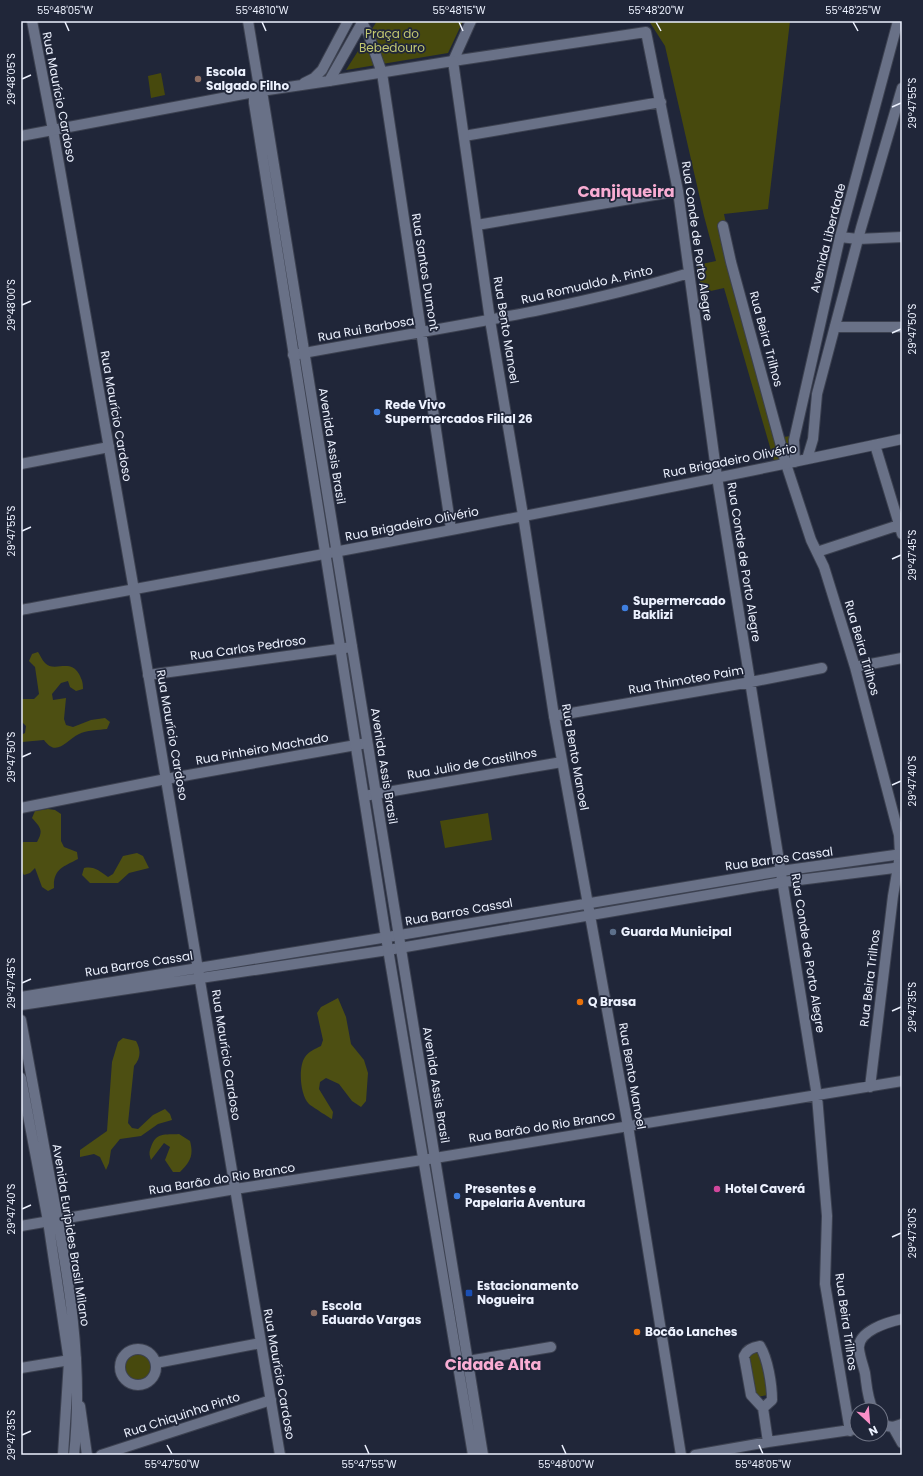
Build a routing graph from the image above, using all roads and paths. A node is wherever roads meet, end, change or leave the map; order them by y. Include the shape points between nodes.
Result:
1 (32, 21) edge
2 (248, 21) edge
3 (348, 21) edge
4 (471, 21) edge
5 (898, 21) edge
6 (362, 22) edge
7 (453, 61) junction
8 (382, 73) junction
9 (329, 82) junction
10 (299, 85) junction
11 (902, 88) edge
12 (258, 91) junction
13 (661, 102) junction
14 (53, 130) junction
15 (21, 136) edge
16 (464, 136) junction
17 (268, 156) junction
18 (678, 191) junction
19 (477, 225) junction
20 (723, 226) dead end
21 (840, 237) junction
22 (902, 238) edge
23 (858, 239) junction
24 (291, 269) junction
25 (280, 270) junction
26 (689, 273) junction
27 (490, 320) junction
28 (835, 327) junction
29 (902, 327) edge
30 (421, 332) junction
31 (304, 353) junction
32 (293, 355) junction
33 (812, 361) junction
34 (825, 364) junction
35 (316, 427) junction
36 (305, 429) junction
37 (902, 439) edge
38 (875, 445) junction
39 (109, 446) junction
40 (807, 459) junction
41 (791, 463) junction
42 (21, 464) edge
43 (717, 477) junction
44 (524, 515) junction
45 (901, 527) edge
46 (450, 529) junction
47 (336, 552) junction
48 (817, 552) junction
49 (325, 554) junction
50 (134, 590) junction
51 (21, 610) edge
52 (352, 647) junction
53 (341, 648) junction
54 (902, 658) edge
55 (855, 667) junction
56 (822, 668) dead end
57 (148, 675) junction
58 (751, 682) junction
59 (554, 716) junction
60 (367, 743) junction
61 (355, 746) junction
62 (562, 762) junction
63 (166, 779) junction
64 (375, 794) junction
65 (364, 796) junction
66 (21, 808) edge
67 (901, 855) edge
68 (900, 868) edge
69 (782, 871) junction
70 (783, 882) junction
71 (588, 903) junction
72 (591, 916) junction
73 (400, 936) junction
74 (386, 937) junction
75 (401, 947) junction
76 (388, 950) junction
77 (285, 953) junction
78 (287, 965) junction
79 (198, 967) junction
80 (200, 978) junction
81 (123, 985) junction
82 (21, 997) edge
83 (21, 1005) edge
84 (411, 1009) junction
85 (399, 1011) junction
86 (21, 1020) edge
87 (21, 1078) edge
88 (902, 1081) edge
89 (870, 1087) junction
90 (817, 1096) junction
91 (33, 1113) junction
92 (628, 1126) junction
93 (435, 1158) junction
94 (424, 1160) junction
95 (235, 1189) junction
96 (53, 1220) junction
97 (21, 1226) edge
98 (902, 1319) edge
99 (261, 1342) junction
100 (551, 1347) dead end
101 (72, 1360) junction
102 (468, 1361) junction
103 (156, 1363) dead end
104 (21, 1368) edge
105 (76, 1381) junction
106 (271, 1400) junction
107 (870, 1402) edge
108 (763, 1408) junction
109 (849, 1409) edge
110 (897, 1425) edge
111 (65, 1426) junction
112 (77, 1429) junction
113 (849, 1431) edge
114 (768, 1442) junction
115 (902, 1443) edge
116 (63, 1455) edge
117 (74, 1455) edge
118 (87, 1455) edge
119 (101, 1455) edge
120 (280, 1455) edge
121 (473, 1455) edge
122 (483, 1455) edge
123 (681, 1455) edge
124 (695, 1455) edge

1 - 14 street, Rua Maurício Cardoso
2 - 12 street, Avenida Assis Brasil
3 - 10 street via 322,70 314,78
4 - 7 street
5 - 21 street, Avenida Liberdade
6 - 8 street, Rua Santos Dumont
6 - 9 street
7 - 8 street
7 - 13 street, Rua Conde de Porto Alegre via 646,32
7 - 16 street, Rua Bento Manoel
8 - 9 street
8 - 30 street, Rua Santos Dumont
9 - 10 street
10 - 12 street
11 - 23 street
12 - 14 street
12 - 17 street, Avenida Assis Brasil
13 - 16 street
13 - 18 street, Rua Conde de Porto Alegre
14 - 15 street
14 - 39 street, Rua Maurício Cardoso
16 - 19 street, Rua Bento Manoel
17 - 24 street, Avenida Assis Brasil
17 - 25 street, Avenida Assis Brasil
18 - 19 street
18 - 26 street, Rua Conde de Porto Alegre
19 - 27 street, Rua Bento Manoel
20 - 41 street, Rua Beira Trilhos via 731,262
21 - 23 street
21 - 33 street, Avenida Liberdade
22 - 23 street
23 - 28 street
24 - 25 street
24 - 31 street, Avenida Assis Brasil
25 - 32 street, Avenida Assis Brasil
26 - 27 street, Rua Romualdo A. Pinto via 646,286
26 - 43 street, Rua Conde de Porto Alegre
27 - 30 street, Rua Rui Barbosa
27 - 44 street, Rua Bento Manoel
28 - 29 street
28 - 34 street
30 - 31 street, Rua Rui Barbosa
30 - 46 street, Rua Santos Dumont
31 - 32 street, Rua Rui Barbosa
31 - 35 street, Avenida Assis Brasil
32 - 36 street, Avenida Assis Brasil
33 - 34 street
33 - 41 street, Avenida Liberdade
34 - 40 street via 817,394 813,439
35 - 36 street
35 - 47 street, Avenida Assis Brasil
36 - 49 street, Avenida Assis Brasil
37 - 38 street, Rua Brigadeiro Olivério
38 - 40 street, Rua Brigadeiro Olivério
38 - 45 street
39 - 42 street
39 - 50 street, Rua Maurício Cardoso
40 - 41 street, Rua Brigadeiro Olivério
41 - 43 street, Rua Brigadeiro Olivério
41 - 48 street, Rua Beira Trilhos via 811,540
43 - 44 street, Rua Brigadeiro Olivério
43 - 58 street, Rua Conde de Porto Alegre
44 - 46 street, Rua Brigadeiro Olivério
44 - 59 street, Rua Bento Manoel
45 - 48 street
46 - 47 street, Rua Brigadeiro Olivério
47 - 49 street, Rua Brigadeiro Olivério
47 - 52 street, Avenida Assis Brasil
48 - 55 street, Rua Beira Trilhos via 824,566
49 - 50 street, Rua Brigadeiro Olivério
49 - 53 street, Avenida Assis Brasil
50 - 51 street, Rua Brigadeiro Olivério
50 - 57 street, Rua Maurício Cardoso
52 - 53 street, Rua Carlos Pedroso
52 - 60 street, Avenida Assis Brasil
53 - 57 street, Rua Carlos Pedroso
53 - 61 street, Avenida Assis Brasil
54 - 55 street
55 - 67 street, Rua Beira Trilhos via 898,834
56 - 58 street, Rua Thimoteo Paim
57 - 63 street, Rua Maurício Cardoso
58 - 59 street, Rua Thimoteo Paim
58 - 69 street, Rua Conde de Porto Alegre
59 - 62 street, Rua Bento Manoel
60 - 61 street, Rua Pinheiro Machado
60 - 64 street, Avenida Assis Brasil
61 - 63 street, Rua Pinheiro Machado
61 - 65 street, Avenida Assis Brasil
62 - 64 street, Rua Julio de Castilhos
62 - 71 street, Rua Bento Manoel
63 - 66 street, Rua Pinheiro Machado
63 - 79 street, Rua Maurício Cardoso
64 - 65 street, Rua Julio de Castilhos
64 - 73 street, Avenida Assis Brasil
65 - 74 street, Avenida Assis Brasil
67 - 68 street, Rua Beira Trilhos
67 - 69 street, Rua Barros Cassal
68 - 70 street, Rua Barros Cassal
68 - 89 street, Rua Beira Trilhos via 893,896
69 - 70 street, Rua Conde de Porto Alegre
69 - 71 street, Rua Barros Cassal
70 - 72 street, Rua Barros Cassal
70 - 90 street, Rua Conde de Porto Alegre
71 - 72 street, Rua Bento Manoel
71 - 73 street, Rua Barros Cassal
72 - 75 street, Rua Barros Cassal
72 - 92 street, Rua Bento Manoel
73 - 74 street, Rua Barros Cassal
73 - 75 street, Avenida Assis Brasil
74 - 76 street, Avenida Assis Brasil
74 - 77 street, Rua Barros Cassal
75 - 76 street, Rua Barros Cassal
75 - 84 street, Avenida Assis Brasil
76 - 78 street, Rua Barros Cassal
76 - 85 street, Avenida Assis Brasil
77 - 78 street
77 - 79 street, Rua Barros Cassal
78 - 80 street, Rua Barros Cassal
79 - 80 street, Rua Maurício Cardoso
79 - 81 street, Rua Barros Cassal
80 - 81 street, Rua Barros Cassal
80 - 95 street, Rua Maurício Cardoso
81 - 82 street, Rua Barros Cassal
81 - 83 street, Rua Barros Cassal
84 - 85 street
84 - 93 street, Avenida Assis Brasil
85 - 94 street, Avenida Assis Brasil
86 - 91 street, Avenida Euripides Brasil Milano
87 - 91 street, Avenida Euripides Brasil Milano
88 - 89 street, Rua Barão do Rio Branco
89 - 90 street, Rua Barão do Rio Branco
90 - 92 street, Rua Barão do Rio Branco
90 - 109 street, Rua Beira Trilhos via 827,1216 825,1284
91 - 96 street, Avenida Euripides Brasil Milano
92 - 93 street, Rua Barão do Rio Branco
92 - 123 street, Rua Bento Manoel
93 - 94 street, Rua Barão do Rio Branco
93 - 102 street, Avenida Assis Brasil
94 - 95 street, Rua Barão do Rio Branco
94 - 121 street, Avenida Assis Brasil
95 - 96 street, Rua Barão do Rio Branco
95 - 99 street, Rua Maurício Cardoso
96 - 97 street, Rua Barão do Rio Branco
96 - 101 street, Avenida Euripides Brasil Milano via 72,1309
98 - 107 street via 877,1327 861,1339 859,1348
99 - 103 street
99 - 106 street, Rua Maurício Cardoso
100 - 102 street
101 - 104 street
101 - 105 street, Avenida Euripides Brasil Milano
101 - 111 street, Avenida Euripides Brasil Milano
102 - 122 street, Avenida Assis Brasil
105 - 112 street, Avenida Euripides Brasil Milano
105 - 118 street
106 - 119 street, Rua Chiquinha Pinto
106 - 120 street, Rua Maurício Cardoso
108 - 108 street via 772,1400 772,1391 764,1352 760,1346 746,1351 744,1356 752,1395
108 - 114 street
110 - 115 street
111 - 112 street
111 - 116 street, Avenida Euripides Brasil Milano
112 - 117 street, Avenida Euripides Brasil Milano
112 - 118 street
113 - 114 street
114 - 124 street

